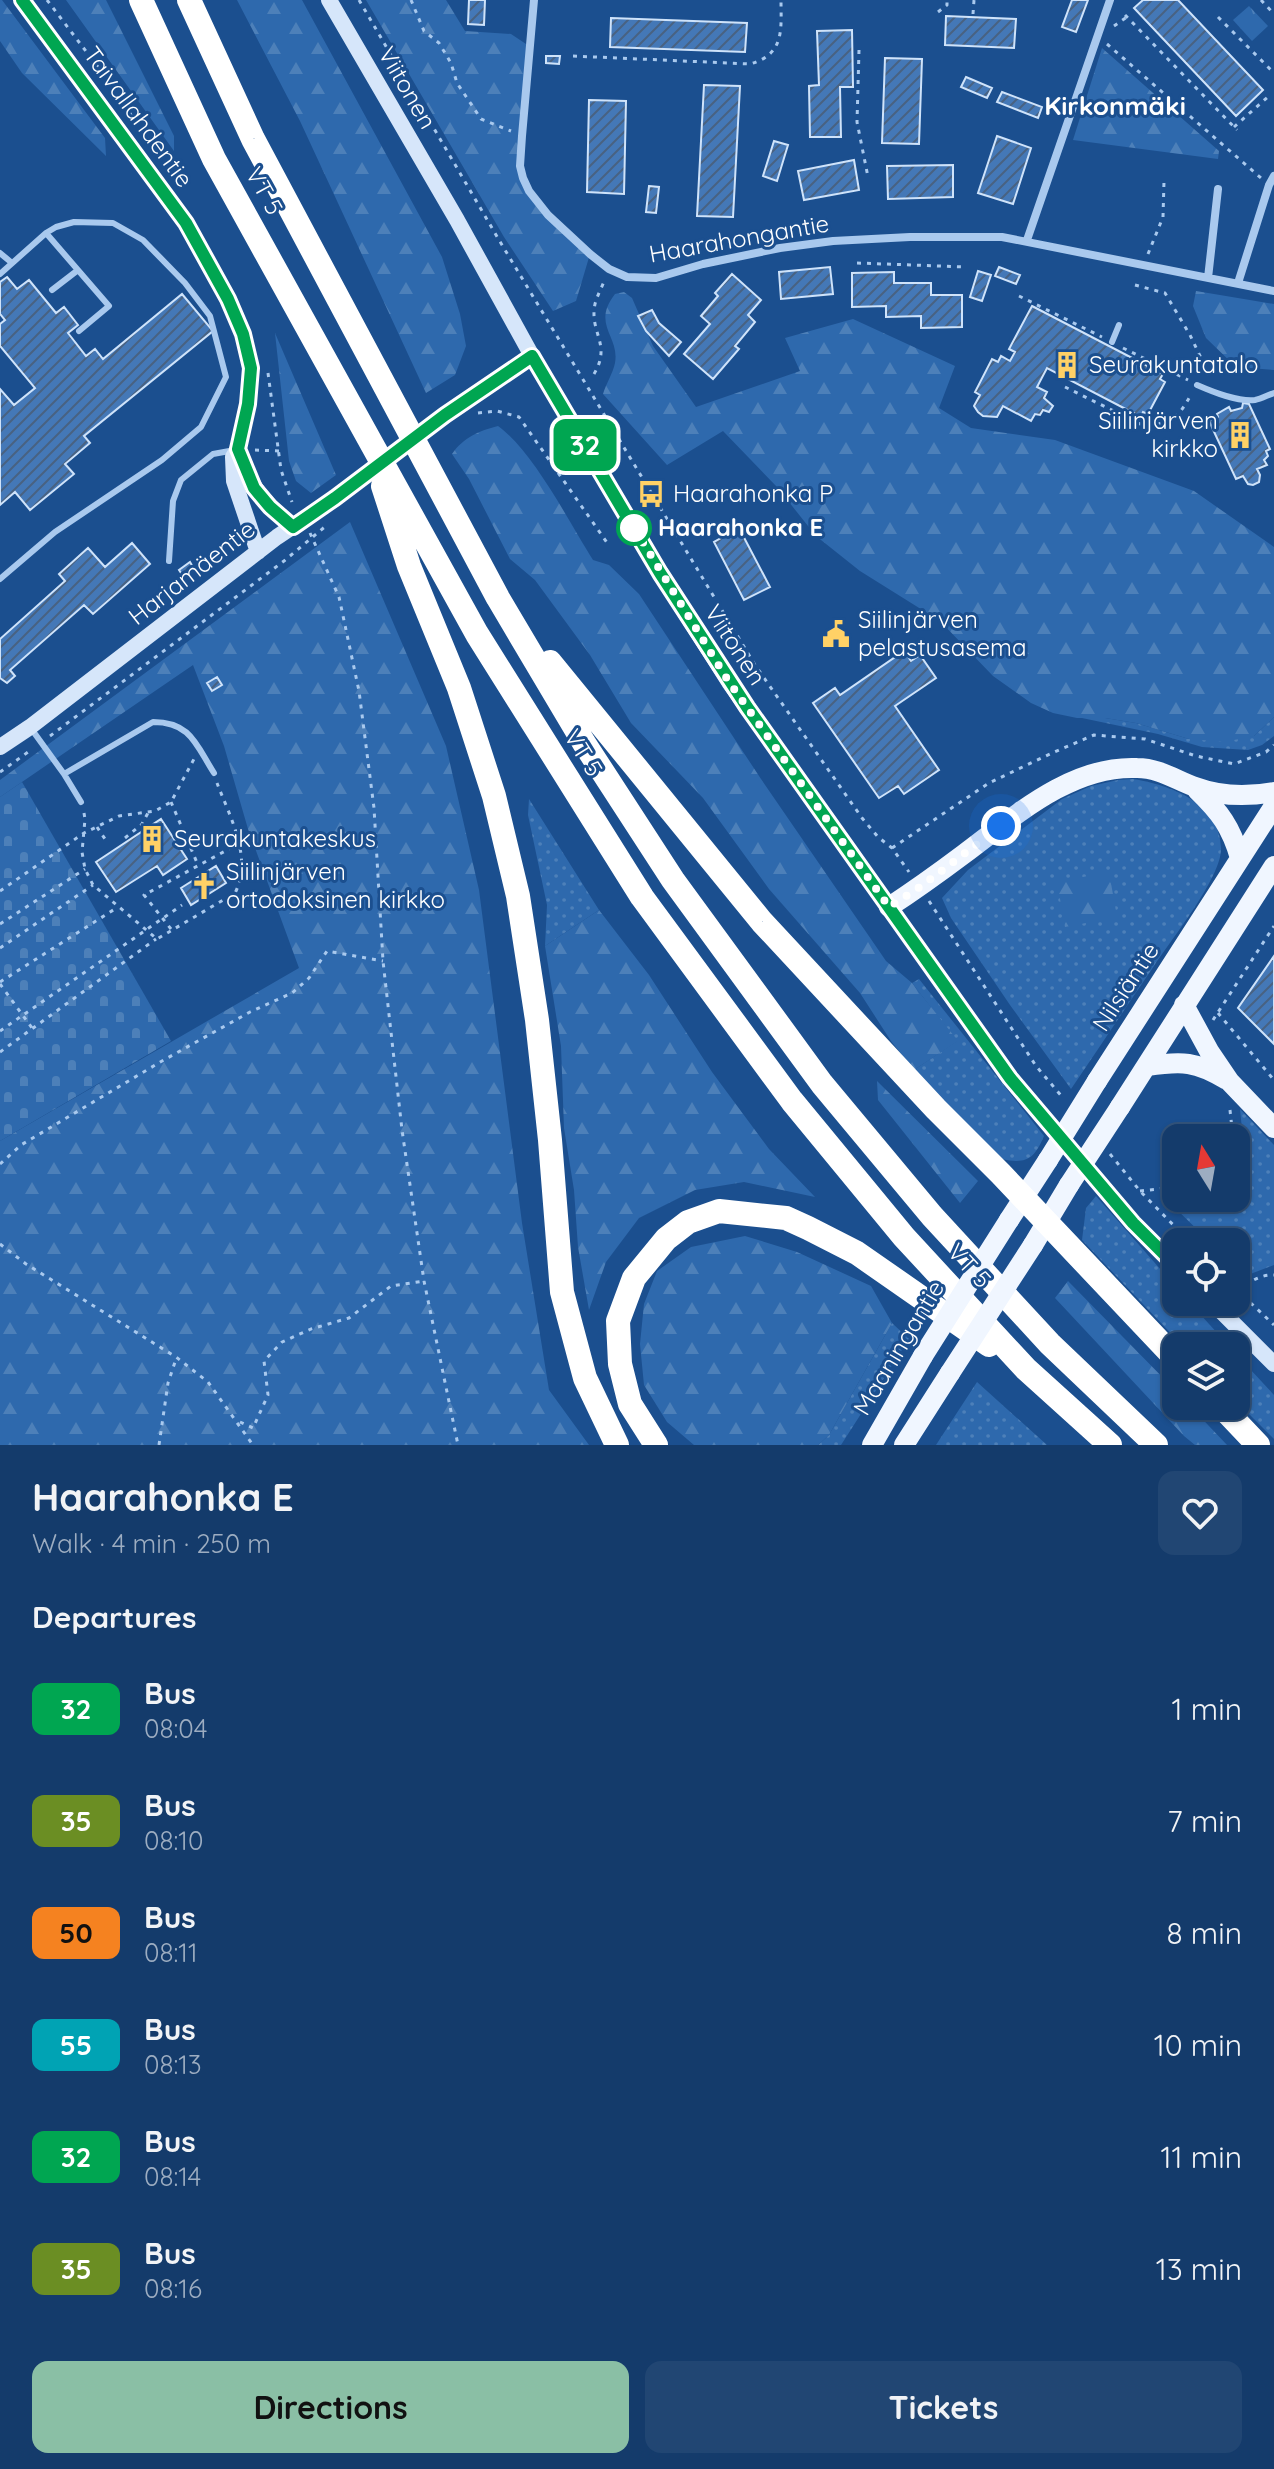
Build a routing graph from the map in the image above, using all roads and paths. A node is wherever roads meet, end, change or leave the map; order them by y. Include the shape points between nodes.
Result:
1 (22, 0) edge
2 (141, 0) edge
3 (189, 0) edge
4 (329, 0) edge
5 (359, 0) edge
6 (411, 0) edge
7 (534, 0) edge
8 (781, 0) edge
9 (947, 0) edge
10 (974, 0) edge
11 (1110, 0) edge
12 (1261, 0) edge
13 (938, 12) dead end
14 (973, 14) dead end
15 (1274, 14) edge
16 (1125, 15) dead end
17 (1218, 17) dead end
18 (1098, 36) junction
19 (859, 50) dead end
20 (573, 56) dead end
21 (1274, 73) edge
22 (1270, 95) dead end
23 (522, 136) junction
24 (868, 177) dead end
25 (1164, 181) dead end
26 (1272, 181) edge
27 (1218, 189) dead end
28 (46, 233) junction
29 (1027, 240) junction
30 (1150, 250) dead end
31 (0, 253) edge
32 (12, 263) junction
33 (857, 263) dead end
34 (966, 267) dead end
35 (609, 269) junction
36 (78, 270) junction
37 (0, 274) edge
38 (1208, 278) junction
39 (1238, 283) junction
40 (1135, 285) dead end
41 (52, 290) dead end
42 (1274, 291) edge
43 (1119, 325) dead end
44 (79, 331) dead end
45 (1112, 342) dead end
46 (532, 356) junction
47 (594, 374) dead end
48 (1197, 385) joint
49 (1065, 387) dead end
50 (1218, 393) junction
51 (1274, 393) edge
52 (477, 413) dead end
53 (365, 431) junction
54 (238, 449) junction
55 (279, 451) dead end
56 (332, 520) dead end
57 (293, 527) junction
58 (312, 537) junction
59 (608, 544) dead end
60 (258, 552) junction
61 (169, 561) dead end
62 (0, 579) edge
63 (498, 598) junction
64 (30, 727) junction
65 (41, 742) junction
66 (0, 747) edge
67 (200, 751) junction
68 (0, 772) edge
69 (214, 773) joint
70 (64, 774) junction
71 (1194, 787) junction
72 (1274, 792) edge
73 (81, 802) joint
74 (171, 802) junction
75 (1274, 806) edge
76 (149, 811) junction
77 (97, 827) junction
78 (84, 833) junction
79 (125, 838) dead end
80 (105, 839) dead end
81 (240, 843) junction
82 (1240, 858) junction
83 (199, 866) junction
84 (1274, 866) edge
85 (85, 869) junction
86 (93, 885) junction
87 (920, 887) junction
88 (0, 891) edge
89 (182, 905) dead end
90 (118, 907) junction
91 (889, 907) junction
92 (163, 918) junction
93 (0, 924) edge
94 (172, 930) junction
95 (145, 931) junction
96 (157, 939) junction
97 (0, 948) edge
98 (383, 961) junction
99 (0, 983) edge
100 (1184, 1005) junction
101 (1218, 1013) dead end
102 (22, 1015) junction
103 (32, 1028) junction
104 (0, 1031) edge
105 (0, 1052) edge
106 (1147, 1066) junction
107 (1274, 1080) edge
108 (1230, 1082) junction
109 (1065, 1100) dead end
110 (1230, 1110) dead end
111 (1232, 1124) edge
112 (1274, 1128) edge
113 (1102, 1145) dead end
114 (0, 1164) edge
115 (1162, 1189) edge
116 (1140, 1191) junction
117 (1022, 1198) junction
118 (1045, 1222) junction
119 (1176, 1228) edge
120 (0, 1244) edge
121 (1162, 1252) edge
122 (1274, 1275) edge
123 (424, 1281) junction
124 (1250, 1282) edge
125 (1250, 1303) edge
126 (1226, 1316) edge
127 (1274, 1325) edge
128 (1162, 1344) edge
129 (176, 1357) junction
130 (1274, 1364) edge
131 (1026, 1369) junction
132 (237, 1420) junction
133 (1234, 1420) edge
134 (458, 1443) edge
135 (159, 1445) edge
136 (254, 1445) edge
137 (448, 1445) edge
138 (617, 1445) edge
139 (656, 1445) edge
140 (872, 1445) edge
141 (904, 1445) edge
142 (1110, 1445) edge
143 (1156, 1445) edge
144 (1258, 1445) edge

1 - 54 main road, Taivallahdentie via 186,223 228,299 251,368
2 - 53 highway, VT 5 via 214,159
3 - 63 highway, VT 5 via 253,139
4 - 46 main road, Viitonen
5 - 87 path via 755,665 862,818
6 - 23 path via 424,31 439,43 481,119
7 - 23 street, Haarahongantie
8 - 20 path via 777,45 770,55 750,64
9 - 13 path
10 - 14 path
11 - 18 street
12 - 15 path
16 - 22 path via 1236,128
17 - 21 path
18 - 26 path
18 - 29 street
19 - 24 path via 857,122
23 - 35 street, Haarahongantie via 520,166 529,191
25 - 30 path via 1163,217
26 - 39 street
27 - 38 street
28 - 32 lane
28 - 36 lane
28 - 62 lane via 74,222 113,223 143,240 210,316 226,377 201,427 130,485 55,532
29 - 35 street, Haarahongantie via 833,241 749,254 656,278 627,277
29 - 38 street, Haarahongantie
31 - 32 lane
32 - 37 lane
33 - 34 path
35 - 47 path via 595,304 602,357
36 - 41 lane
36 - 44 lane via 109,306
38 - 39 street, Haarahongantie
39 - 42 street, Haarahongantie
40 - 50 path via 1165,293
43 - 45 lane
46 - 57 main road, Harjamäentie, bridge
46 - 91 main road, Viitonen via 729,682
48 - 49 path via 1177,418 1151,425
48 - 50 lane
50 - 51 lane via 1256,400
52 - 59 path via 519,417
53 - 131 highway, VT 5 via 477,634 642,897 792,1101 904,1237
53 - 138 highway via 494,796 518,896 537,1020 562,1292 585,1378
54 - 55 path
54 - 57 main road via 254,488
54 - 60 main road, Taivallahdentie via 234,481
54 - 61 lane via 213,454 181,480 173,501
56 - 58 path
57 - 60 main road, Harjamäentie
58 - 65 path
58 - 98 path via 339,597 359,691 374,808
60 - 64 main road, Harjamäentie
63 - 117 highway via 762,922
63 - 143 highway, VT 5 via 673,880 822,1084 932,1216 1050,1344
64 - 65 lane
64 - 66 main road, Harjamäentie
65 - 68 path
65 - 70 lane
67 - 69 lane
67 - 70 lane via 192,734 170,722 153,722
67 - 74 path
69 - 81 path
70 - 73 lane
71 - 72 main road via 1221,795
71 - 82 main road via 1220,812
71 - 87 main road via 1141,768 1086,775 1020,812
73 - 78 path
74 - 76 path
74 - 83 path
75 - 82 main road, Nilsiäntie
76 - 77 path via 119,816
76 - 79 path
77 - 78 path
77 - 80 path
78 - 85 path
78 - 88 path
81 - 83 path
81 - 94 path via 241,880 235,893
82 - 117 main road, Nilsiäntie, bridge
83 - 92 path via 144,895
84 - 100 main road
85 - 86 path
85 - 93 path
86 - 90 path
86 - 97 path
87 - 91 main road
87 - 109 path via 1036,1066
89 - 92 path
90 - 95 path
90 - 99 path
91 - 121 main road, Viitonen via 1010,1078
92 - 94 path
92 - 95 path
94 - 96 path
95 - 96 path
95 - 102 path
96 - 103 path
98 - 114 path via 327,951 292,993 162,1061 21,1145
98 - 123 path
99 - 102 path
100 - 106 main road
100 - 108 main road
101 - 107 path
102 - 103 path
102 - 104 path
103 - 105 path
106 - 108 main road via 1190,1064
106 - 118 main road, bridge
108 - 112 main road
110 - 111 path
113 - 116 path
115 - 116 path
116 - 119 path
117 - 118 highway
117 - 140 main road, Maaningantie, bridge
118 - 128 highway
118 - 141 main road, bridge
120 - 129 path
122 - 124 path
123 - 132 path via 391,1286 349,1318 282,1342 264,1361 268,1395 253,1428
123 - 134 path
125 - 127 path
126 - 130 main road
129 - 132 path via 208,1382
129 - 135 path
131 - 139 highway via 857,1253 786,1218 719,1211 688,1222 666,1239 634,1278 618,1321 620,1364 630,1404
131 - 142 highway, VT 5
132 - 136 path
133 - 144 highway
134 - 137 path

